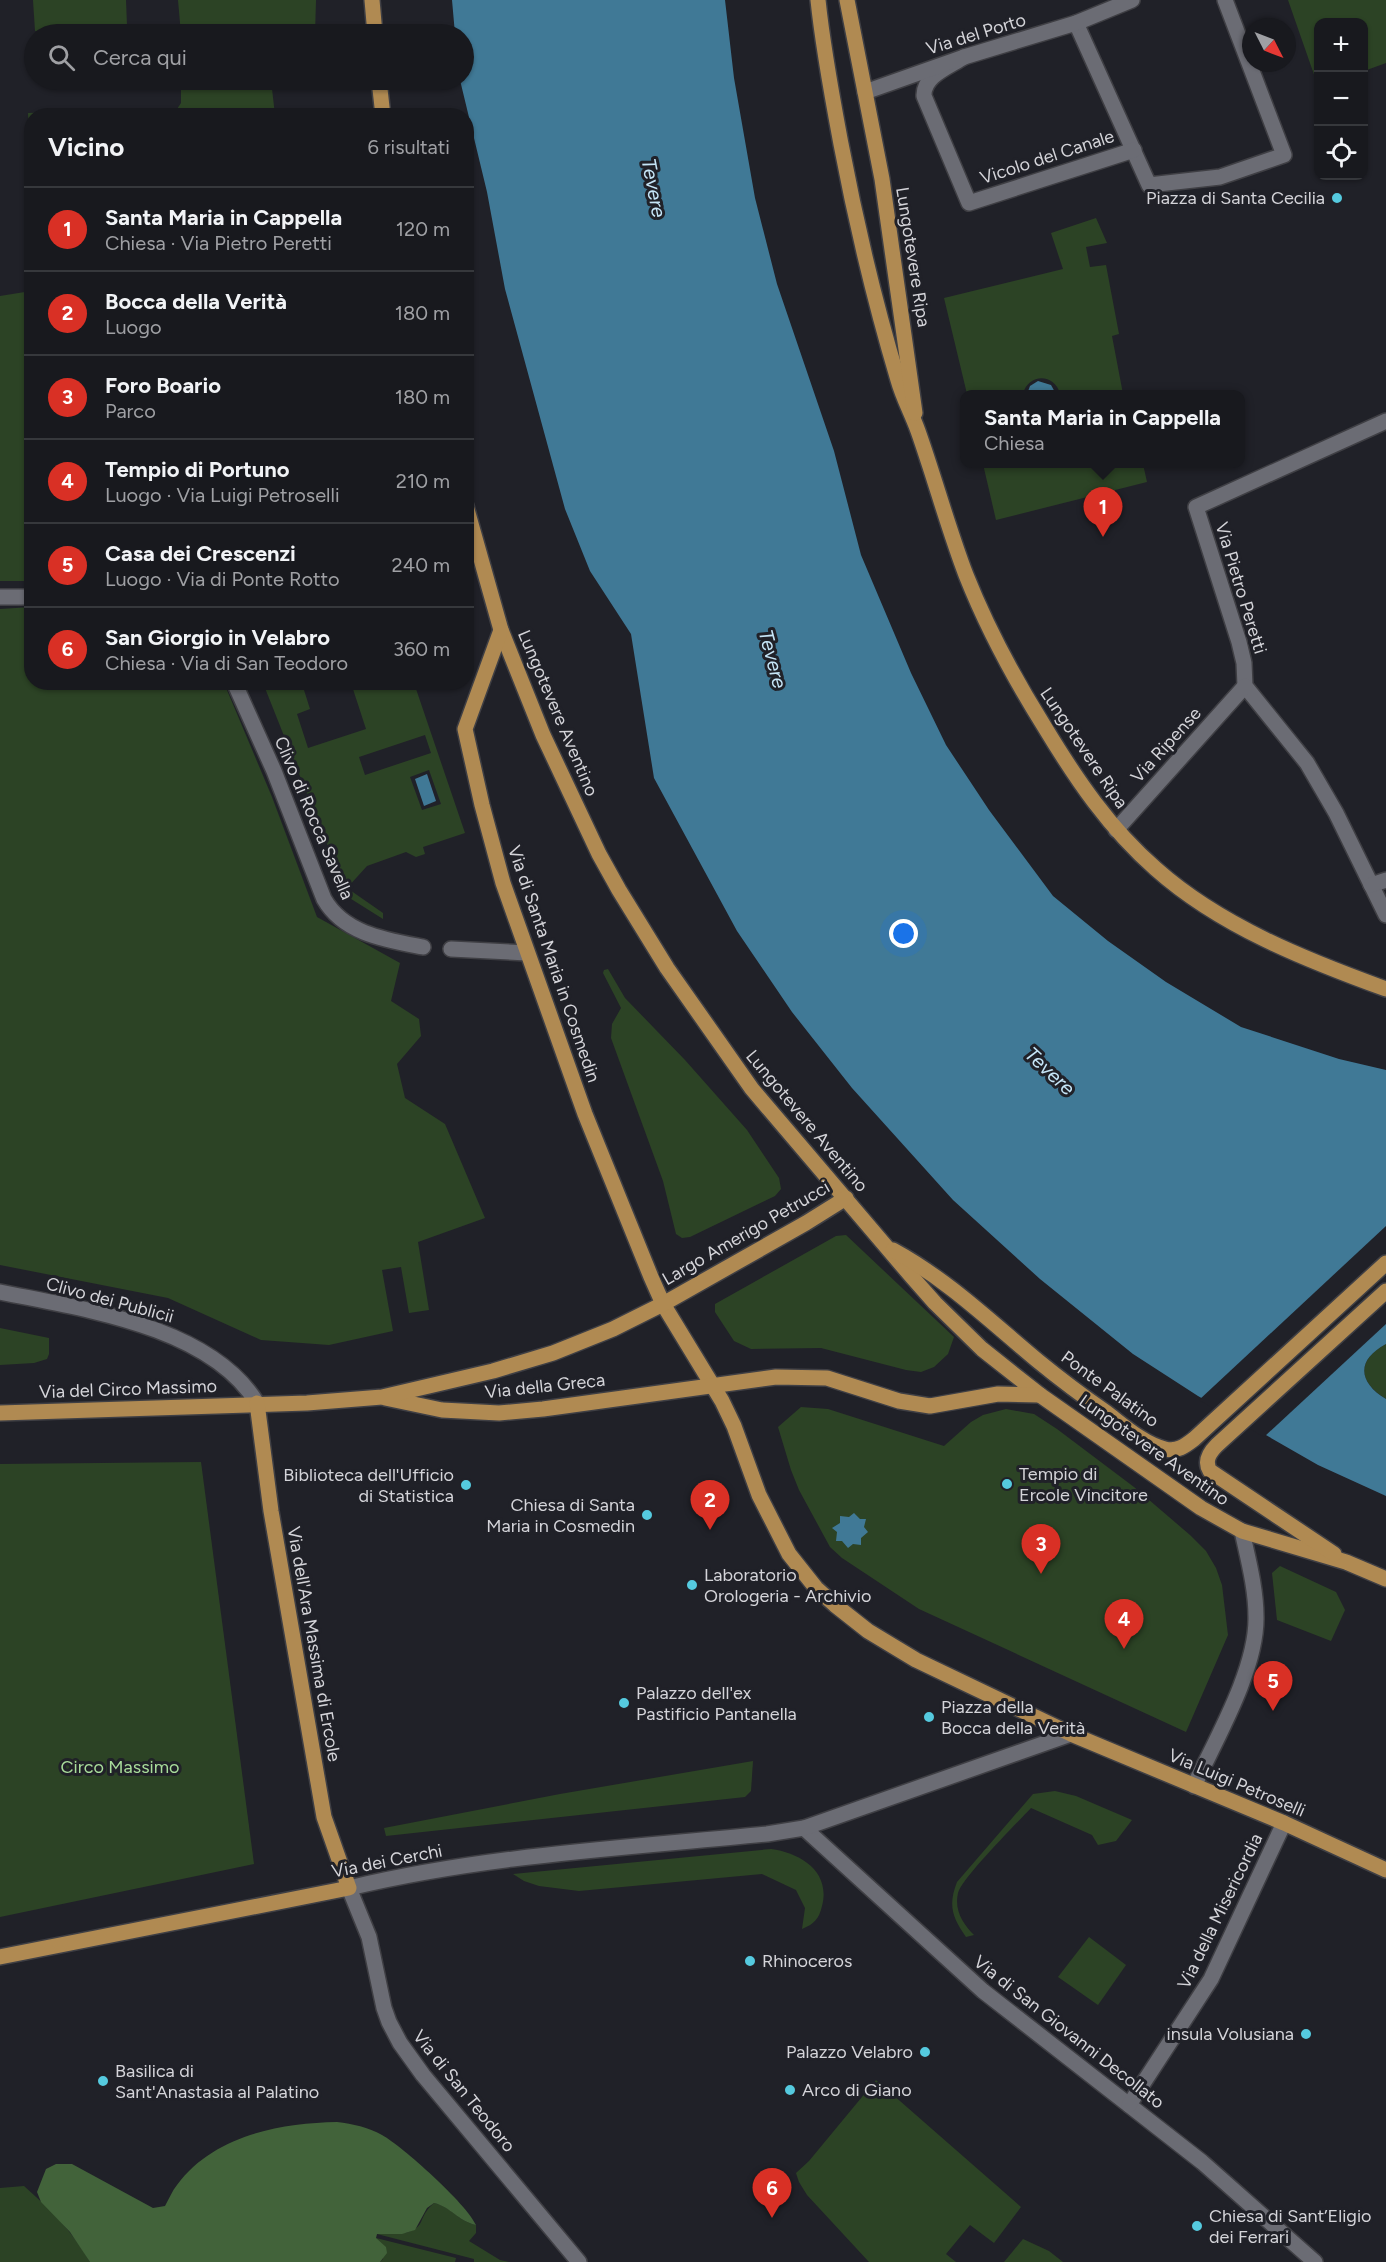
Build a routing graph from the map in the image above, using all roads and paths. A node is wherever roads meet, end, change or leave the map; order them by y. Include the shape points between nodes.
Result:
1 (372, 0) edge
2 (818, 0) edge
3 (847, 0) edge
4 (1132, 0) edge
5 (1225, 0) edge
6 (1077, 23) junction
7 (374, 24) edge
8 (964, 57) junction
9 (380, 90) edge
10 (865, 92) junction
11 (382, 108) edge
12 (1134, 150) junction
13 (1386, 421) edge
14 (917, 428) junction
15 (474, 534) edge
16 (0, 597) edge
17 (24, 597) edge
18 (501, 630) junction
19 (1245, 686) junction
20 (238, 690) edge
21 (1116, 830) junction
22 (1386, 880) edge
23 (1371, 885) junction
24 (1386, 915) edge
25 (423, 946) dead end
26 (451, 949) dead end
27 (527, 953) junction
28 (1386, 989) edge
29 (846, 1198) junction
30 (887, 1247) junction
31 (1386, 1263) edge
32 (1386, 1291) edge
33 (0, 1292) edge
34 (663, 1304) junction
35 (712, 1386) junction
36 (1040, 1395) junction
37 (382, 1397) junction
38 (257, 1403) junction
39 (0, 1413) edge
40 (1242, 1531) junction
41 (1346, 1562) junction
42 (1386, 1579) edge
43 (1071, 1734) junction
44 (1194, 1786) junction
45 (1284, 1823) junction
46 (804, 1828) junction
47 (1386, 1870) edge
48 (349, 1888) junction
49 (0, 1957) edge
50 (1129, 2105) junction
51 (579, 2262) edge
52 (1315, 2262) edge

1 - 7 main road
2 - 14 main road, Lungotevere Ripa via 826,68 857,225 898,381
3 - 10 main road, Lungotevere Ripa
4 - 6 street, Via del Porto
5 - 12 street via 1284,155 1220,177 1149,185
6 - 8 street, Via del Porto
6 - 12 street
8 - 10 street, Via del Porto
8 - 12 street, Vicolo del Canale via 930,79 924,96 969,203
9 - 11 main road
10 - 14 main road, Lungotevere Ripa via 882,179
13 - 19 street, Via Pietro Peretti via 1196,507 1242,652
14 - 21 main road, Lungotevere Ripa via 965,573 988,627 1074,775
15 - 18 main road, Lungotevere Aventino
16 - 17 street
18 - 27 main road, Via di Santa Maria in Cosmedin via 465,729 491,843
18 - 29 main road, Lungotevere Aventino via 543,735 599,854 641,928 752,1089
19 - 21 street, Via Ripense
19 - 23 street via 1307,763
20 - 25 street, Clivo di Rocca Savella via 332,911 364,932
21 - 28 main road, Lungotevere Ripa via 1157,870 1205,906 1269,940
22 - 23 street
23 - 24 street
26 - 27 street
27 - 34 main road, Via di Santa Maria in Cosmedin via 585,1114
29 - 30 main road, Lungotevere Aventino
29 - 34 main road, Largo Amerigo Petrucci
30 - 31 main road, Ponte Palatino via 923,1266 1038,1361 1142,1438 1168,1450 1181,1448 1197,1437
30 - 36 main road, Lungotevere Aventino via 935,1303 982,1349
32 - 41 main road via 1217,1445 1208,1458 1210,1471
33 - 38 street, Clivo dei Publicii via 118,1319 171,1336 229,1370 246,1385
34 - 35 main road, Largo Amerigo Petrucci
34 - 37 main road, Via della Greca via 553,1353
35 - 36 main road via 814,1376 930,1406 998,1394
35 - 37 main road, Via della Greca via 499,1413 442,1410
35 - 43 main road via 734,1426 778,1536 816,1588 887,1643
36 - 40 main road, Lungotevere Aventino via 1201,1508
37 - 38 main road, Via della Greca
38 - 39 main road, Via del Circo Massimo
38 - 48 main road, Via dell'Ara Massima di Ercole via 324,1817
40 - 41 main road, Lungotevere Aventino
40 - 44 street via 1253,1590 1254,1637 1234,1699
41 - 42 main road
43 - 44 main road, Via Luigi Petroselli
43 - 46 street
44 - 45 main road, Via Luigi Petroselli
45 - 47 main road, Via Luigi Petroselli
45 - 50 street, Via della Misericordia via 1210,1979
46 - 48 street, Via dei Cerchi via 492,1862
46 - 50 street, Via di San Giovanni Decollato via 983,1991
48 - 49 main road, Via dei Cerchi
48 - 51 street, Via di San Teodoro via 369,1937 384,2008 400,2043
50 - 52 street, Via di San Giovanni Decollato via 1202,2162

